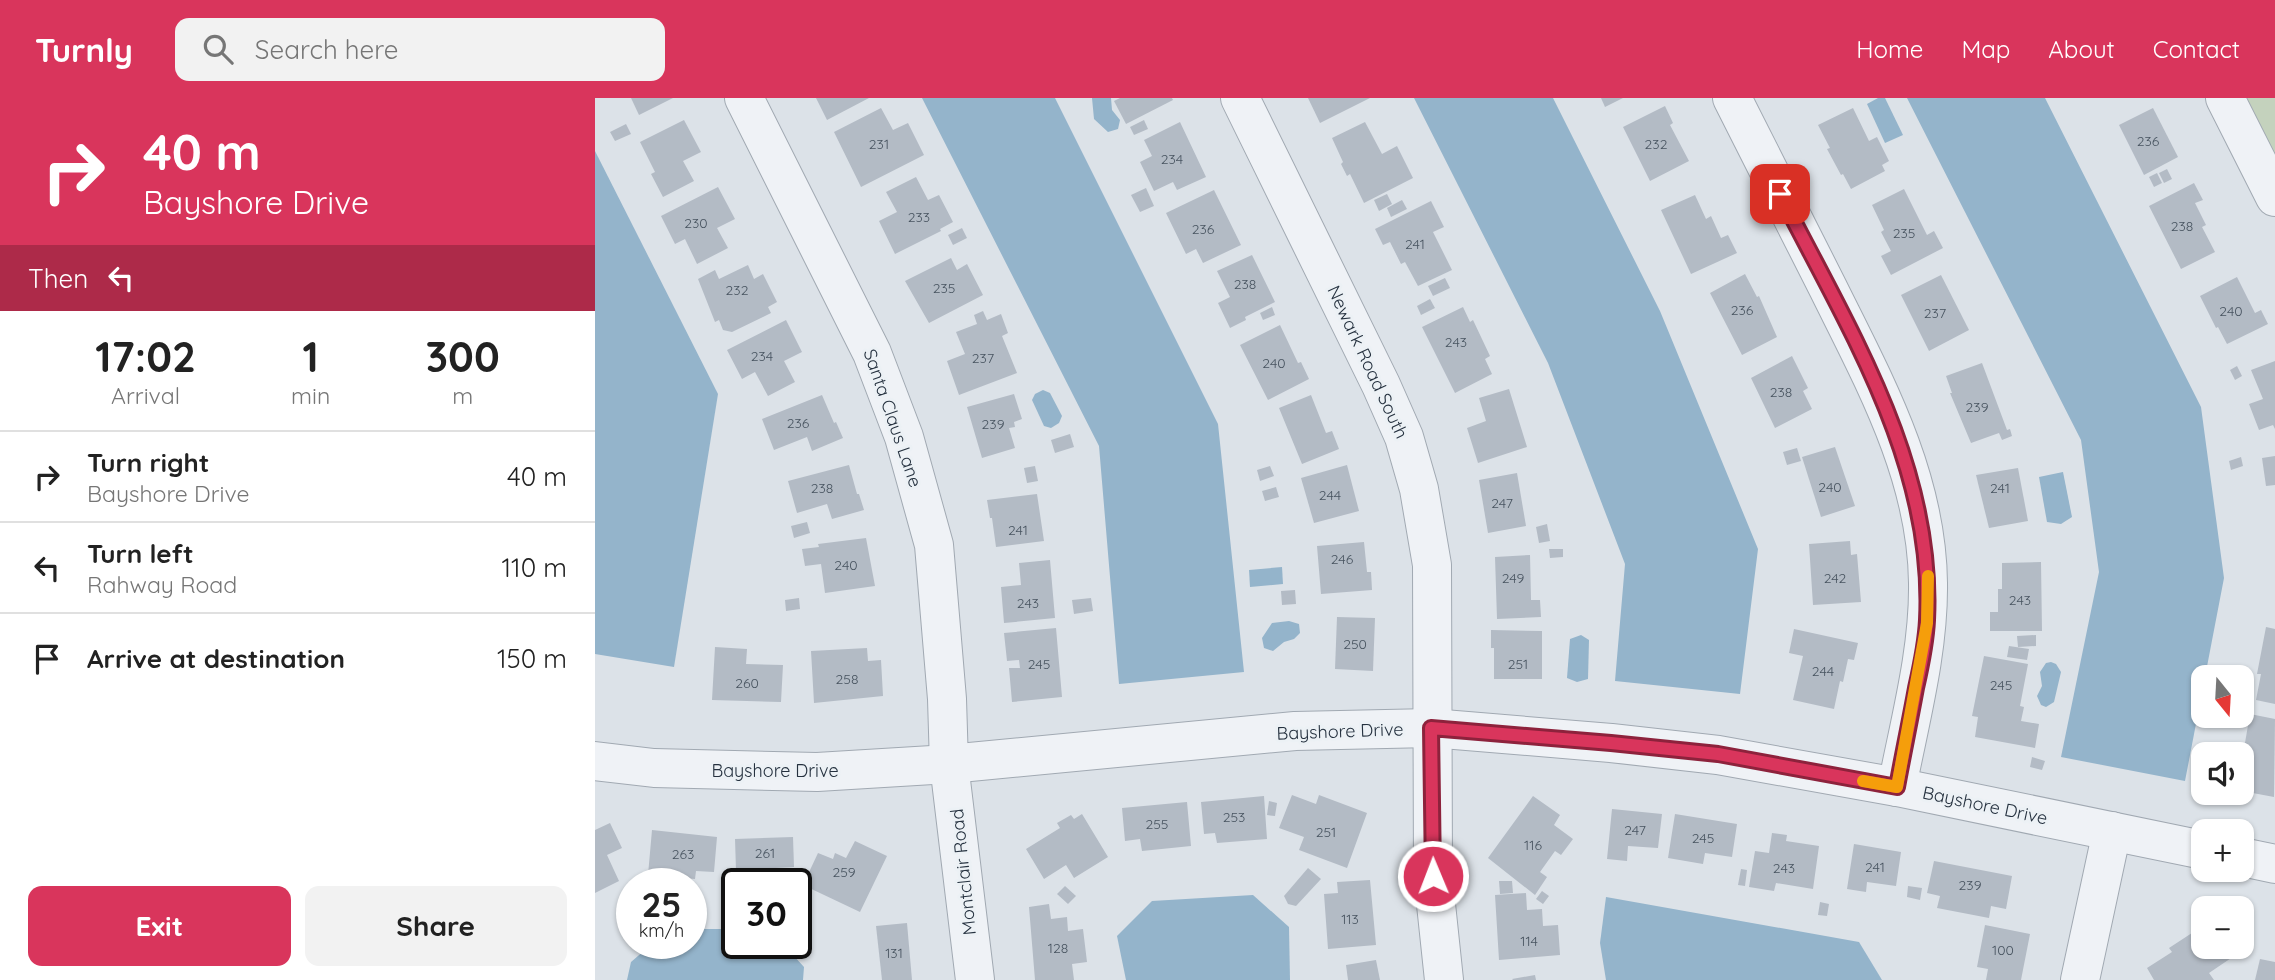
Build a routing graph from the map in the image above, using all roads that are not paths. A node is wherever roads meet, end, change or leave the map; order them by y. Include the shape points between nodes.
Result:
1 (744, 98) edge
2 (1240, 98) edge
3 (1732, 98) edge
4 (2225, 98) edge
5 (2275, 197) edge
6 (1431, 728) junction
7 (595, 761) edge
8 (950, 764) junction
9 (1897, 787) junction
10 (2112, 831) junction
11 (2191, 847) edge
12 (2254, 860) edge
13 (2275, 864) edge
14 (975, 980) edge
15 (1444, 980) edge
16 (2080, 980) edge

1 - 8 street, Santa Claus Lane via 872,354 904,437 934,545
2 - 6 street, Newark Road South via 1405,437 1432,565
3 - 9 street via 1877,386 1916,494 1925,543 1927,623
4 - 5 street
6 - 8 street, Bayshore Drive via 1295,731
6 - 9 street, Bayshore Drive via 1718,754
6 - 15 street, Newark Road South via 1433,876
7 - 8 street, Bayshore Drive via 654,768 817,772
8 - 14 street, Montclair Road
9 - 10 street, Bayshore Drive
10 - 11 street, Bayshore Drive
10 - 16 street
12 - 13 street

